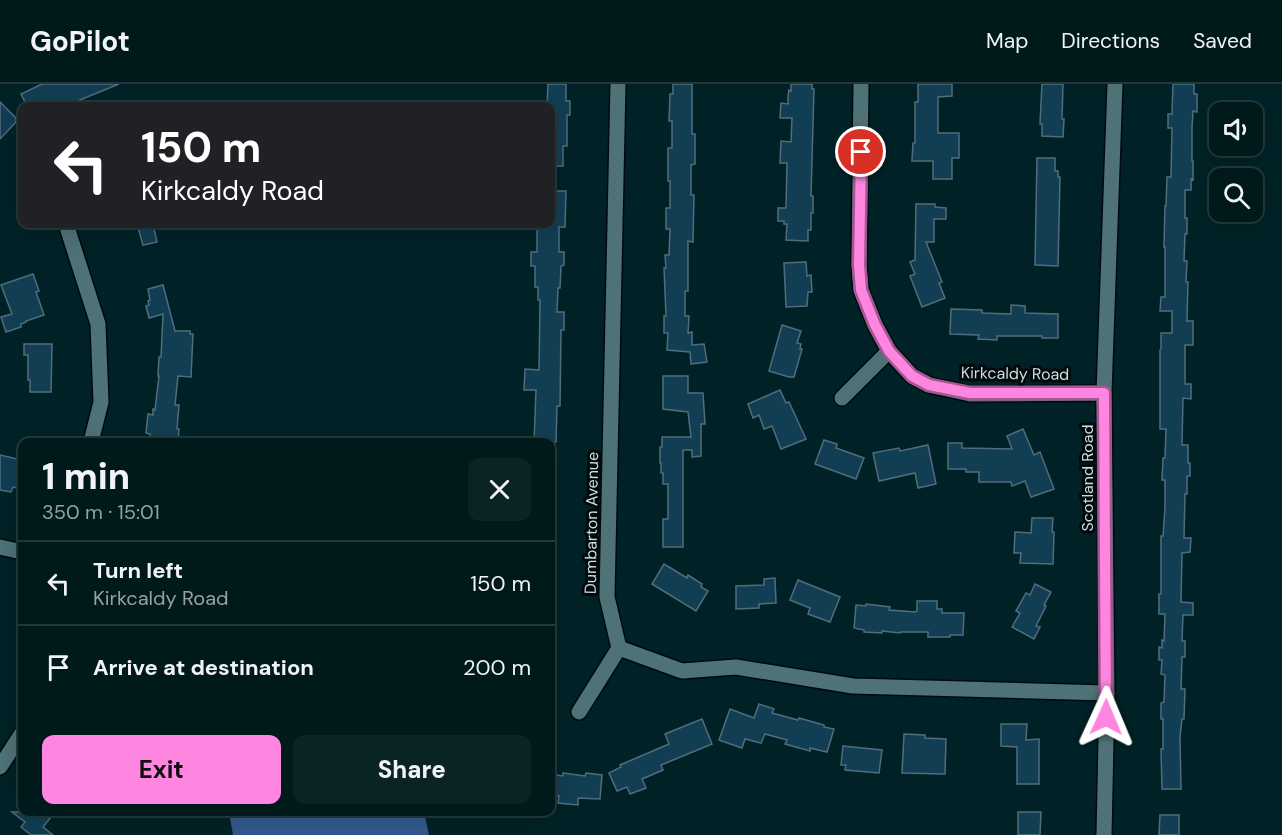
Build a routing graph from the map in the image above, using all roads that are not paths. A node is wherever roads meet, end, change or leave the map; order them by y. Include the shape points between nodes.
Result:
1 (618, 84) edge
2 (861, 84) edge
3 (1115, 84) edge
4 (67, 228) edge
5 (889, 351) junction
6 (1104, 393) junction
7 (842, 398) dead end
8 (93, 438) edge
9 (0, 547) edge
10 (18, 551) edge
11 (619, 648) junction
12 (1107, 693) junction
13 (579, 712) dead end
14 (18, 739) edge
15 (0, 767) edge
16 (1104, 835) edge

1 - 11 street, Dumbarton Avenue via 607,597
2 - 5 street, Kirkcaldy Road via 861,290
3 - 6 street, Scotland Road
4 - 8 street via 98,324 101,402
5 - 6 street, Kirkcaldy Road via 912,376 929,385 960,392
5 - 7 street
6 - 12 street, Scotland Road
9 - 10 street
11 - 12 street via 682,671 736,667 854,686
11 - 13 street
12 - 16 street, Scotland Road
14 - 15 street

